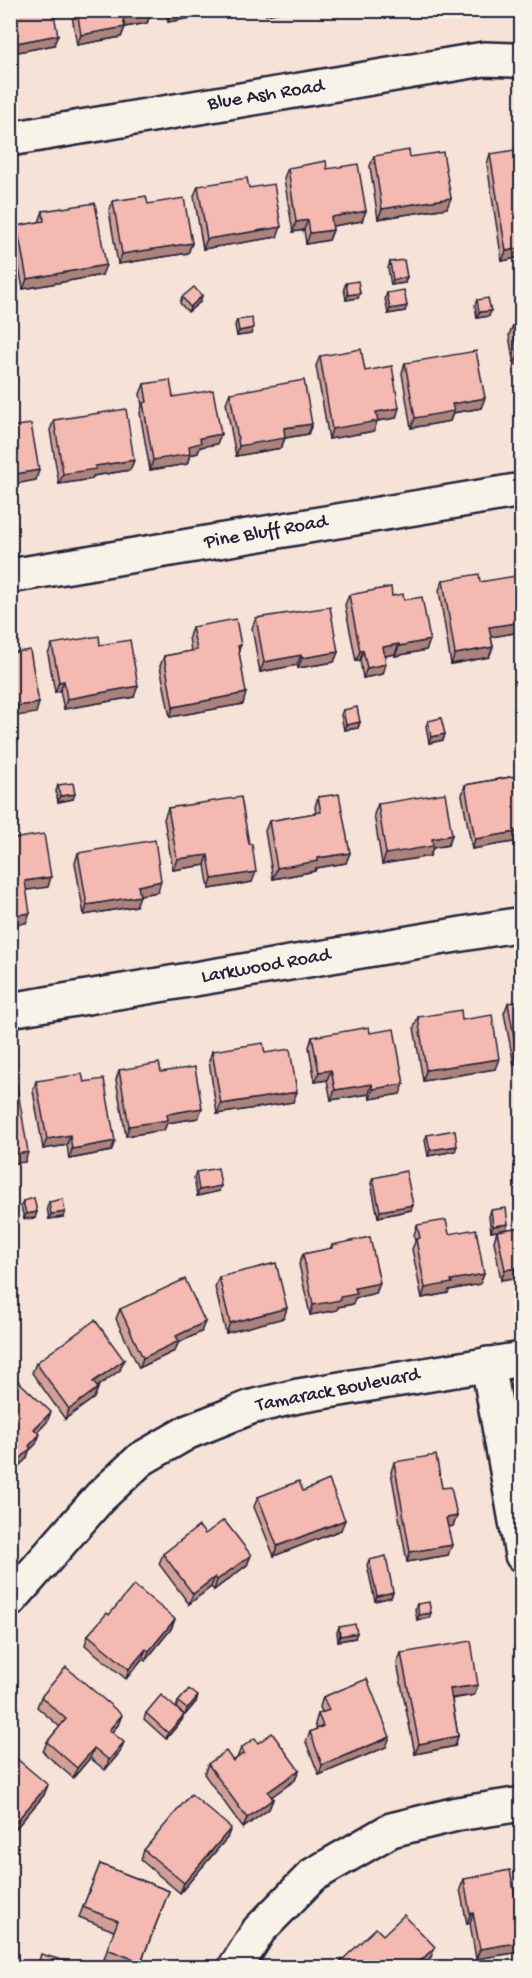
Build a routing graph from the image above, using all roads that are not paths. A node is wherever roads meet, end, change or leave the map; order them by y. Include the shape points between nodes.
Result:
1 (522, 62) edge
2 (10, 139) edge
3 (522, 490) edge
4 (10, 576) edge
5 (522, 924) edge
6 (10, 1010) edge
7 (522, 1359) edge
8 (488, 1364) junction
9 (522, 1556) edge
10 (10, 1600) edge
11 (522, 1804) edge
12 (235, 1968) edge

1 - 2 street, Blue Ash Road via 484,59
3 - 4 street, Pine Bluff Road
5 - 6 street, Larkwood Road
7 - 8 street, Tamarack Boulevard
8 - 9 street
8 - 10 street, Tamarack Boulevard via 288,1398 250,1407 188,1432 141,1460 100,1497
11 - 12 street via 392,1830 312,1875 259,1930

